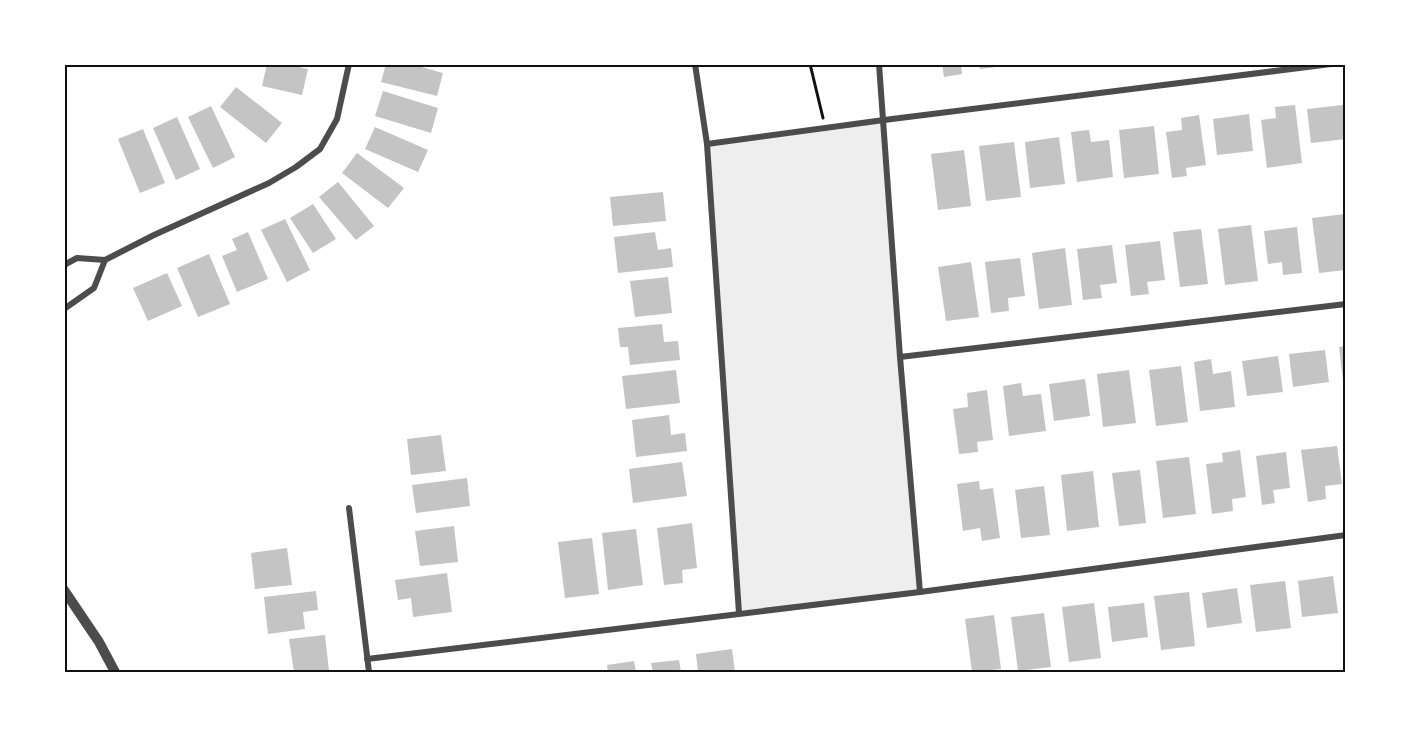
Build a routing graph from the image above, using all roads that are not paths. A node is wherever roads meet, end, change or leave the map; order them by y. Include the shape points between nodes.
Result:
1 (350, 64) edge
2 (694, 64) edge
3 (879, 64) edge
4 (1331, 64) edge
5 (884, 120) junction
6 (707, 144) junction
7 (105, 260) junction
8 (64, 265) edge
9 (1346, 304) edge
10 (64, 309) edge
11 (900, 357) junction
12 (349, 508) dead end
13 (1346, 535) edge
14 (64, 590) edge
15 (921, 592) junction
16 (739, 613) junction
17 (367, 659) junction
18 (115, 672) edge
19 (369, 672) edge

1 - 7 street via 337,119 320,149 269,183
2 - 6 street
3 - 5 street
4 - 5 street
5 - 6 street
5 - 11 street
6 - 16 street
7 - 8 street via 76,258
7 - 10 street via 94,288
9 - 11 street
11 - 15 street
12 - 17 street
13 - 15 street
14 - 18 street
15 - 16 street
16 - 17 street
17 - 19 street

